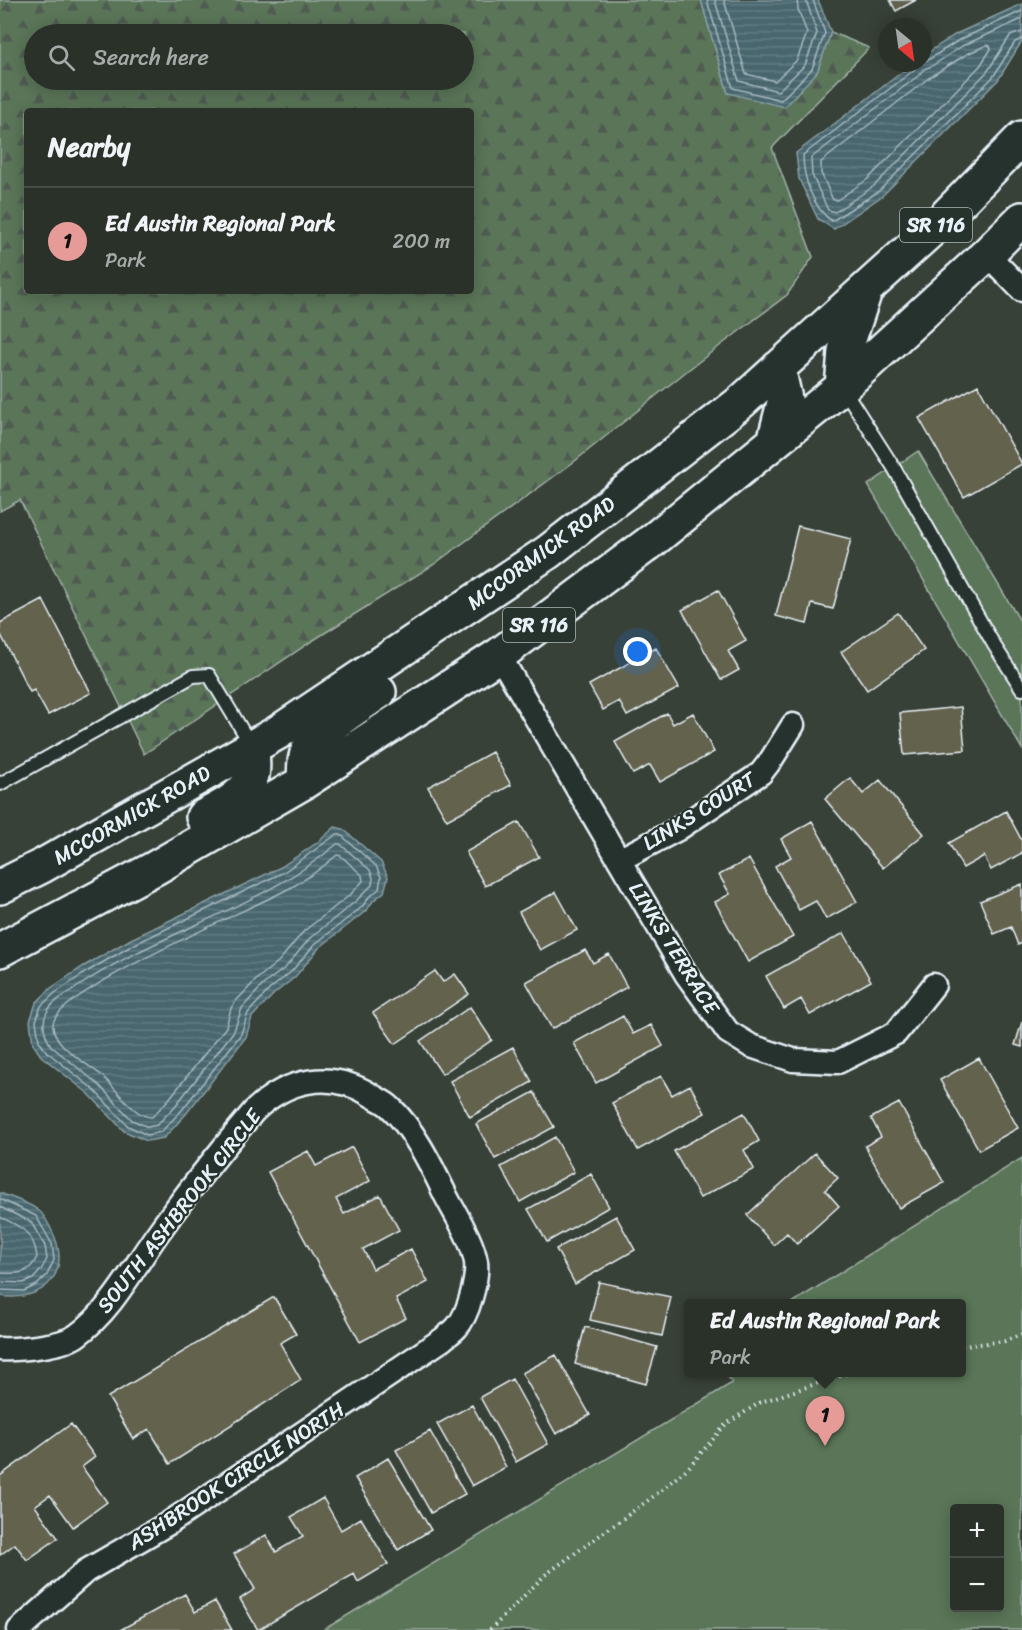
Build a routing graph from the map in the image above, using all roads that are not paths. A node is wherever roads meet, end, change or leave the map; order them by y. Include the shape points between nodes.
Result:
1 (1022, 138) edge
2 (1022, 219) edge
3 (987, 254) junction
4 (865, 289) junction
5 (1022, 290) edge
6 (778, 368) junction
7 (842, 387) junction
8 (774, 442) junction
9 (548, 552) junction
10 (499, 655) junction
11 (1022, 689) edge
12 (794, 725) dead end
13 (252, 747) junction
14 (304, 782) junction
15 (0, 784) edge
16 (619, 860) junction
17 (0, 887) edge
18 (4, 948) edge
19 (934, 985) dead end
20 (325, 1080) joint
21 (0, 1349) edge
22 (19, 1630) edge

1 - 4 main road, MCCORMICK ROAD / SR 116 via 939,223
2 - 3 main road, SR 116
3 - 5 street
3 - 7 main road, SR 116
4 - 6 main road, MCCORMICK ROAD / SR 116
4 - 7 main road via 845,351
6 - 8 main road via 785,399
6 - 9 main road, MCCORMICK ROAD / SR 116 via 741,402
7 - 8 main road, SR 116
7 - 11 lane via 900,478
8 - 10 main road, SR 116 via 652,541
9 - 13 main road, MCCORMICK ROAD / SR 116
9 - 14 main road via 519,589 490,616 345,715 309,747
10 - 14 main road, SR 116
10 - 16 street, LINKS TERRACE
12 - 16 street, LINKS COURT via 760,773 678,829
13 - 15 lane via 209,675 193,676
13 - 17 main road, MCCORMICK ROAD / SR 116
13 - 18 main road via 252,775 246,788 228,803 58,898 21,926
14 - 18 main road, SR 116 via 155,868
16 - 19 street, LINKS TERRACE via 686,974 728,1032 751,1046 793,1060 838,1062 896,1033
20 - 21 street, SOUTH ASHBROOK CIRCLE via 305,1082 268,1098 254,1111 94,1320 73,1337 31,1348
20 - 22 street, ASHBROOK CIRCLE NORTH via 360,1088 390,1106 431,1167 476,1264 472,1297 458,1326 169,1523 86,1571

